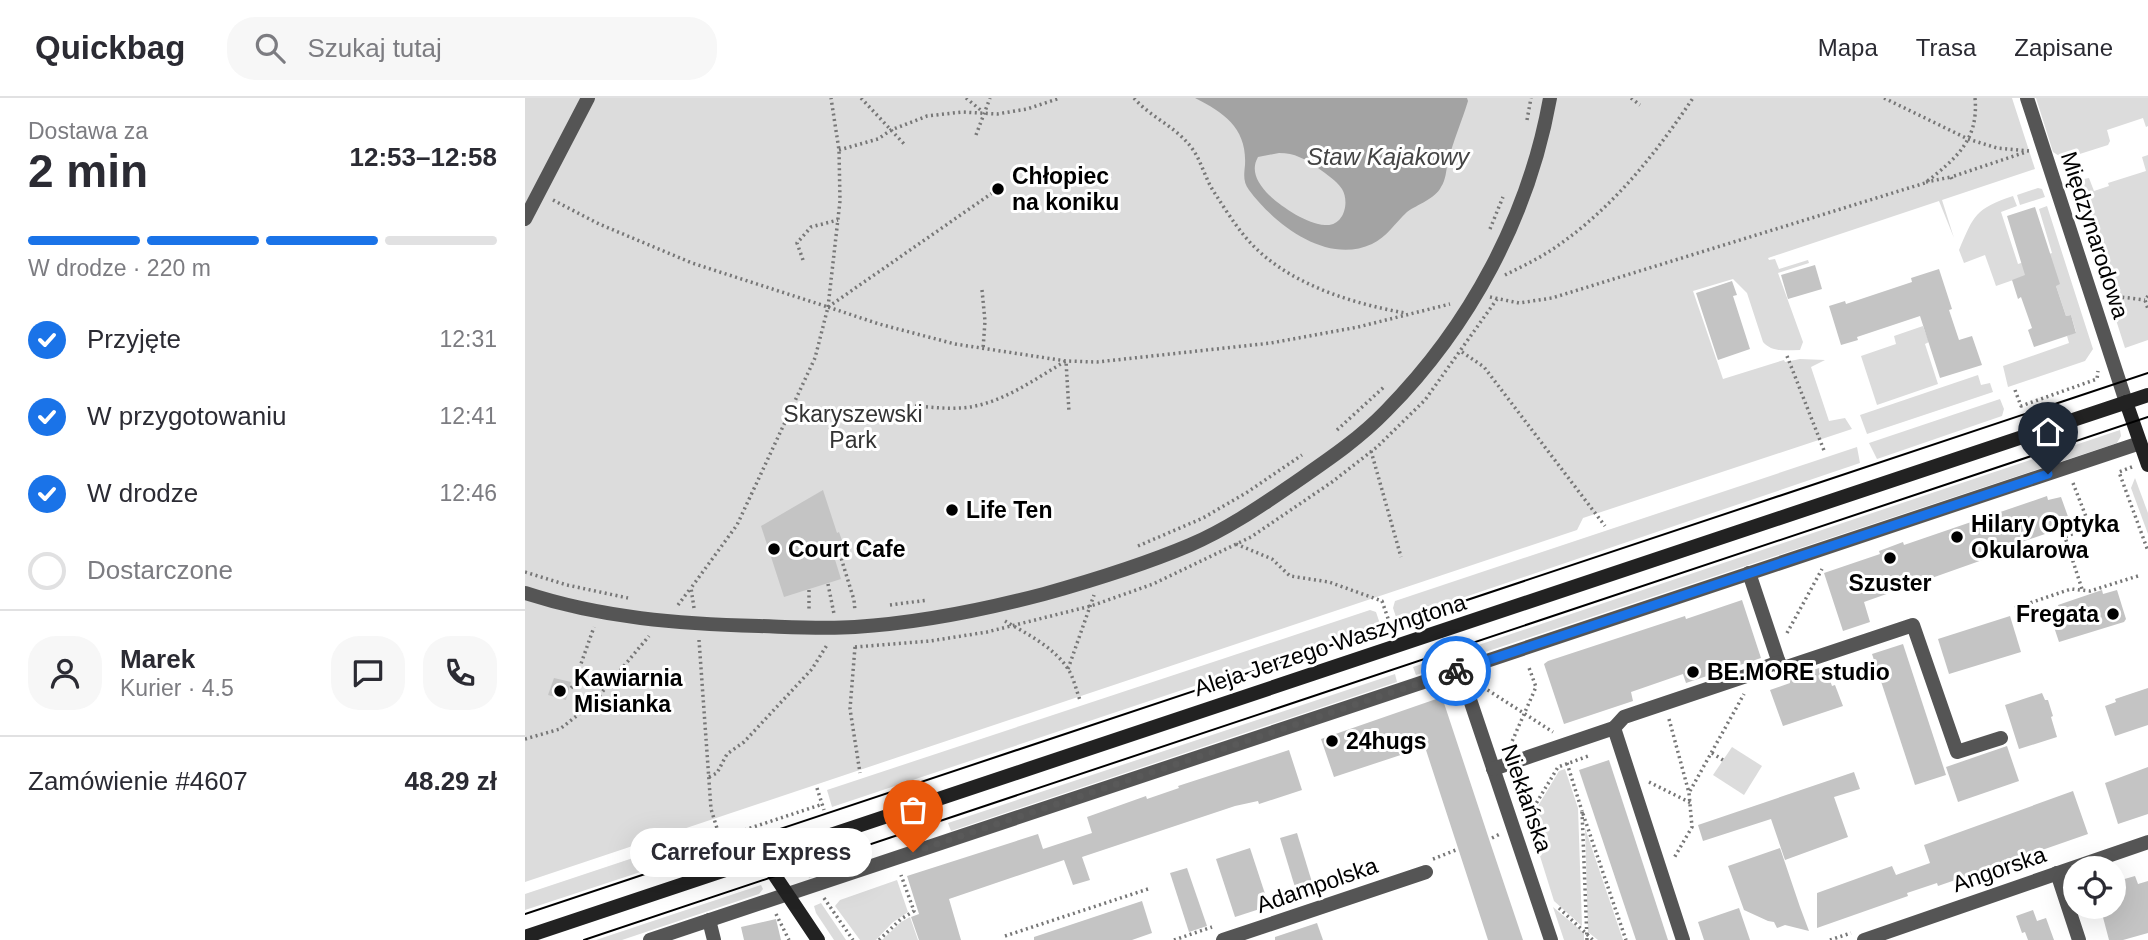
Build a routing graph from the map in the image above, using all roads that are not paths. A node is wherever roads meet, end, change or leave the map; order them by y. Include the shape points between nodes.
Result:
1 (589, 98) edge
2 (1550, 98) edge
3 (2027, 98) edge
4 (525, 219) edge
5 (2148, 395) edge
6 (2126, 402) junction
7 (2140, 443) junction
8 (2147, 463) edge
9 (1749, 573) junction
10 (525, 593) edge
11 (1777, 657) junction
12 (1460, 670) junction
13 (1614, 728) junction
14 (2001, 738) dead end
15 (1497, 768) junction
16 (2148, 842) edge
17 (763, 858) junction
18 (1427, 866) road end
19 (2057, 873) junction
20 (787, 894) junction
21 (709, 920) junction
22 (525, 937) edge
23 (650, 940) edge
24 (714, 940) edge
25 (818, 940) edge
26 (1223, 940) edge
27 (1551, 940) edge
28 (1683, 940) edge
29 (1864, 940) edge
30 (2079, 940) edge

1 - 4 street
2 - 10 street via 1535,164 1514,219 1487,277 1444,343 1386,411 1331,458 1193,544 1099,579 993,608 856,627 696,624 599,612
3 - 6 street, Międzynarodowa
5 - 6 main road, Aleja Jerzego Waszyngtona
6 - 7 main road, Międzynarodowa
6 - 17 main road, Aleja Jerzego Waszyngtona
7 - 8 main road, Międzynarodowa
7 - 9 street
9 - 11 street
9 - 12 street
11 - 13 street via 1755,673 1624,717
11 - 14 street via 1781,669 1913,625 1957,752
12 - 15 street, Niekłańska
12 - 20 street
13 - 15 street
13 - 28 street
15 - 27 street, Niekłańska
16 - 19 street, Angorska
17 - 20 main road
17 - 22 main road, Aleja Jerzego Waszyngtona
18 - 26 street, Adampolska
19 - 29 street, Angorska
19 - 30 street
20 - 21 street
20 - 25 main road
21 - 23 street
21 - 24 street

